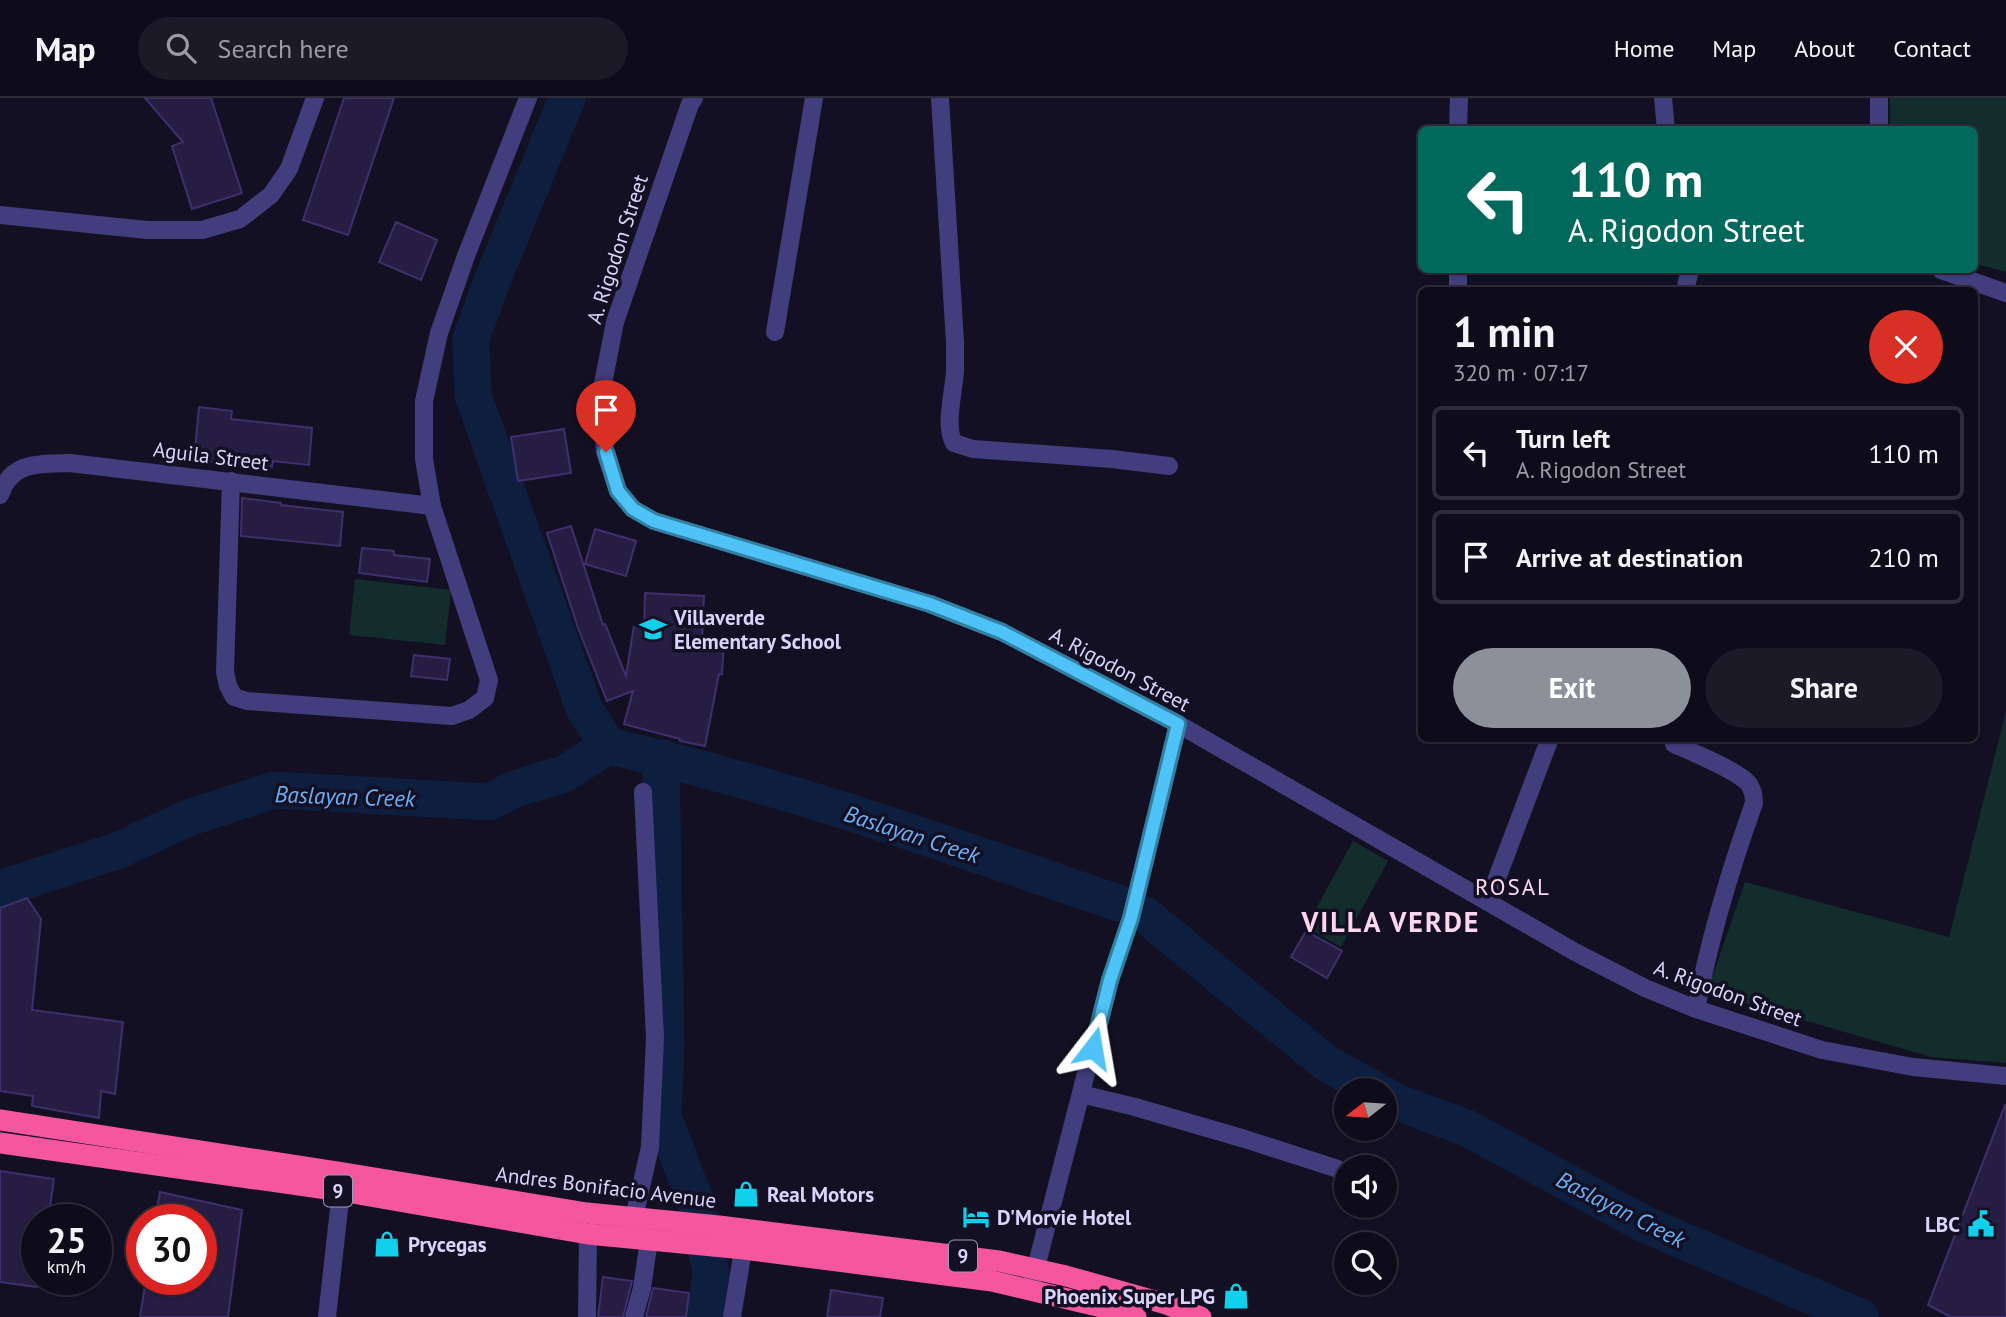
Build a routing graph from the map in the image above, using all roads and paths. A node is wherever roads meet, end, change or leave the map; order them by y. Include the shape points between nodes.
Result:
1 (314, 98) edge
2 (528, 98) edge
3 (694, 98) edge
4 (814, 98) edge
5 (940, 98) edge
6 (1459, 98) edge
7 (1663, 98) edge
8 (1879, 98) edge
9 (1458, 126) edge
10 (1666, 126) edge
11 (1879, 126) edge
12 (0, 215) edge
13 (1949, 273) edge
14 (2006, 293) edge
15 (775, 332) dead end
16 (1169, 466) dead end
17 (231, 481) junction
18 (0, 495) edge
19 (432, 506) junction
20 (1178, 724) junction
21 (1548, 742) edge
22 (1674, 744) dead end
23 (643, 792) dead end
24 (1488, 901) junction
25 (1696, 1009) junction
26 (2006, 1076) edge
27 (1081, 1094) junction
28 (0, 1120) edge
29 (0, 1143) edge
30 (1334, 1168) edge
31 (341, 1191) junction
32 (638, 1232) junction
33 (588, 1234) junction
34 (745, 1239) junction
35 (1037, 1268) junction
36 (1031, 1290) junction
37 (327, 1317) edge
38 (587, 1317) edge
39 (634, 1317) edge
40 (732, 1317) edge
41 (1136, 1317) edge
42 (1201, 1317) edge

1 - 12 street via 289,169 271,195 240,219 202,230 147,230
2 - 19 street via 439,334 425,401 424,459
3 - 20 street, A. Rigodon Street via 615,322 601,394 606,452 618,491 633,509 654,521 930,604 1002,632
4 - 15 street
5 - 16 street via 955,342 950,436 954,443 973,449
6 - 9 street
7 - 10 street
8 - 11 street
13 - 14 street
17 - 18 street, Aguila Street via 70,463 40,464 16,469
17 - 19 street, Aguila Street
17 - 19 street via 225,672 234,697 247,701 452,716 485,698 489,680
20 - 24 street, A. Rigodon Street
20 - 27 street via 1131,918
21 - 24 street
22 - 25 street via 1739,776 1754,793 1706,955
23 - 32 street via 655,1038 650,1147
24 - 25 street, A. Rigodon Street via 1646,988
25 - 26 street, A. Rigodon Street via 1822,1050 1913,1067
27 - 30 street
27 - 35 street
28 - 32 highway, Andres Bonifacio Avenue / 9 via 587,1213
29 - 31 highway, Andres Bonifacio Avenue / 9
31 - 33 highway, Andres Bonifacio Avenue / 9
31 - 37 street
32 - 33 highway, Andres Bonifacio Avenue / 9
32 - 34 highway, Andres Bonifacio Avenue / 9
32 - 39 street via 642,1288
33 - 38 street
34 - 35 highway, Andres Bonifacio Avenue / 9
34 - 36 highway, Andres Bonifacio Avenue / 9
34 - 40 street
35 - 36 street
35 - 42 highway, Andres Bonifacio Avenue / 9
36 - 41 highway, Andres Bonifacio Avenue / 9

